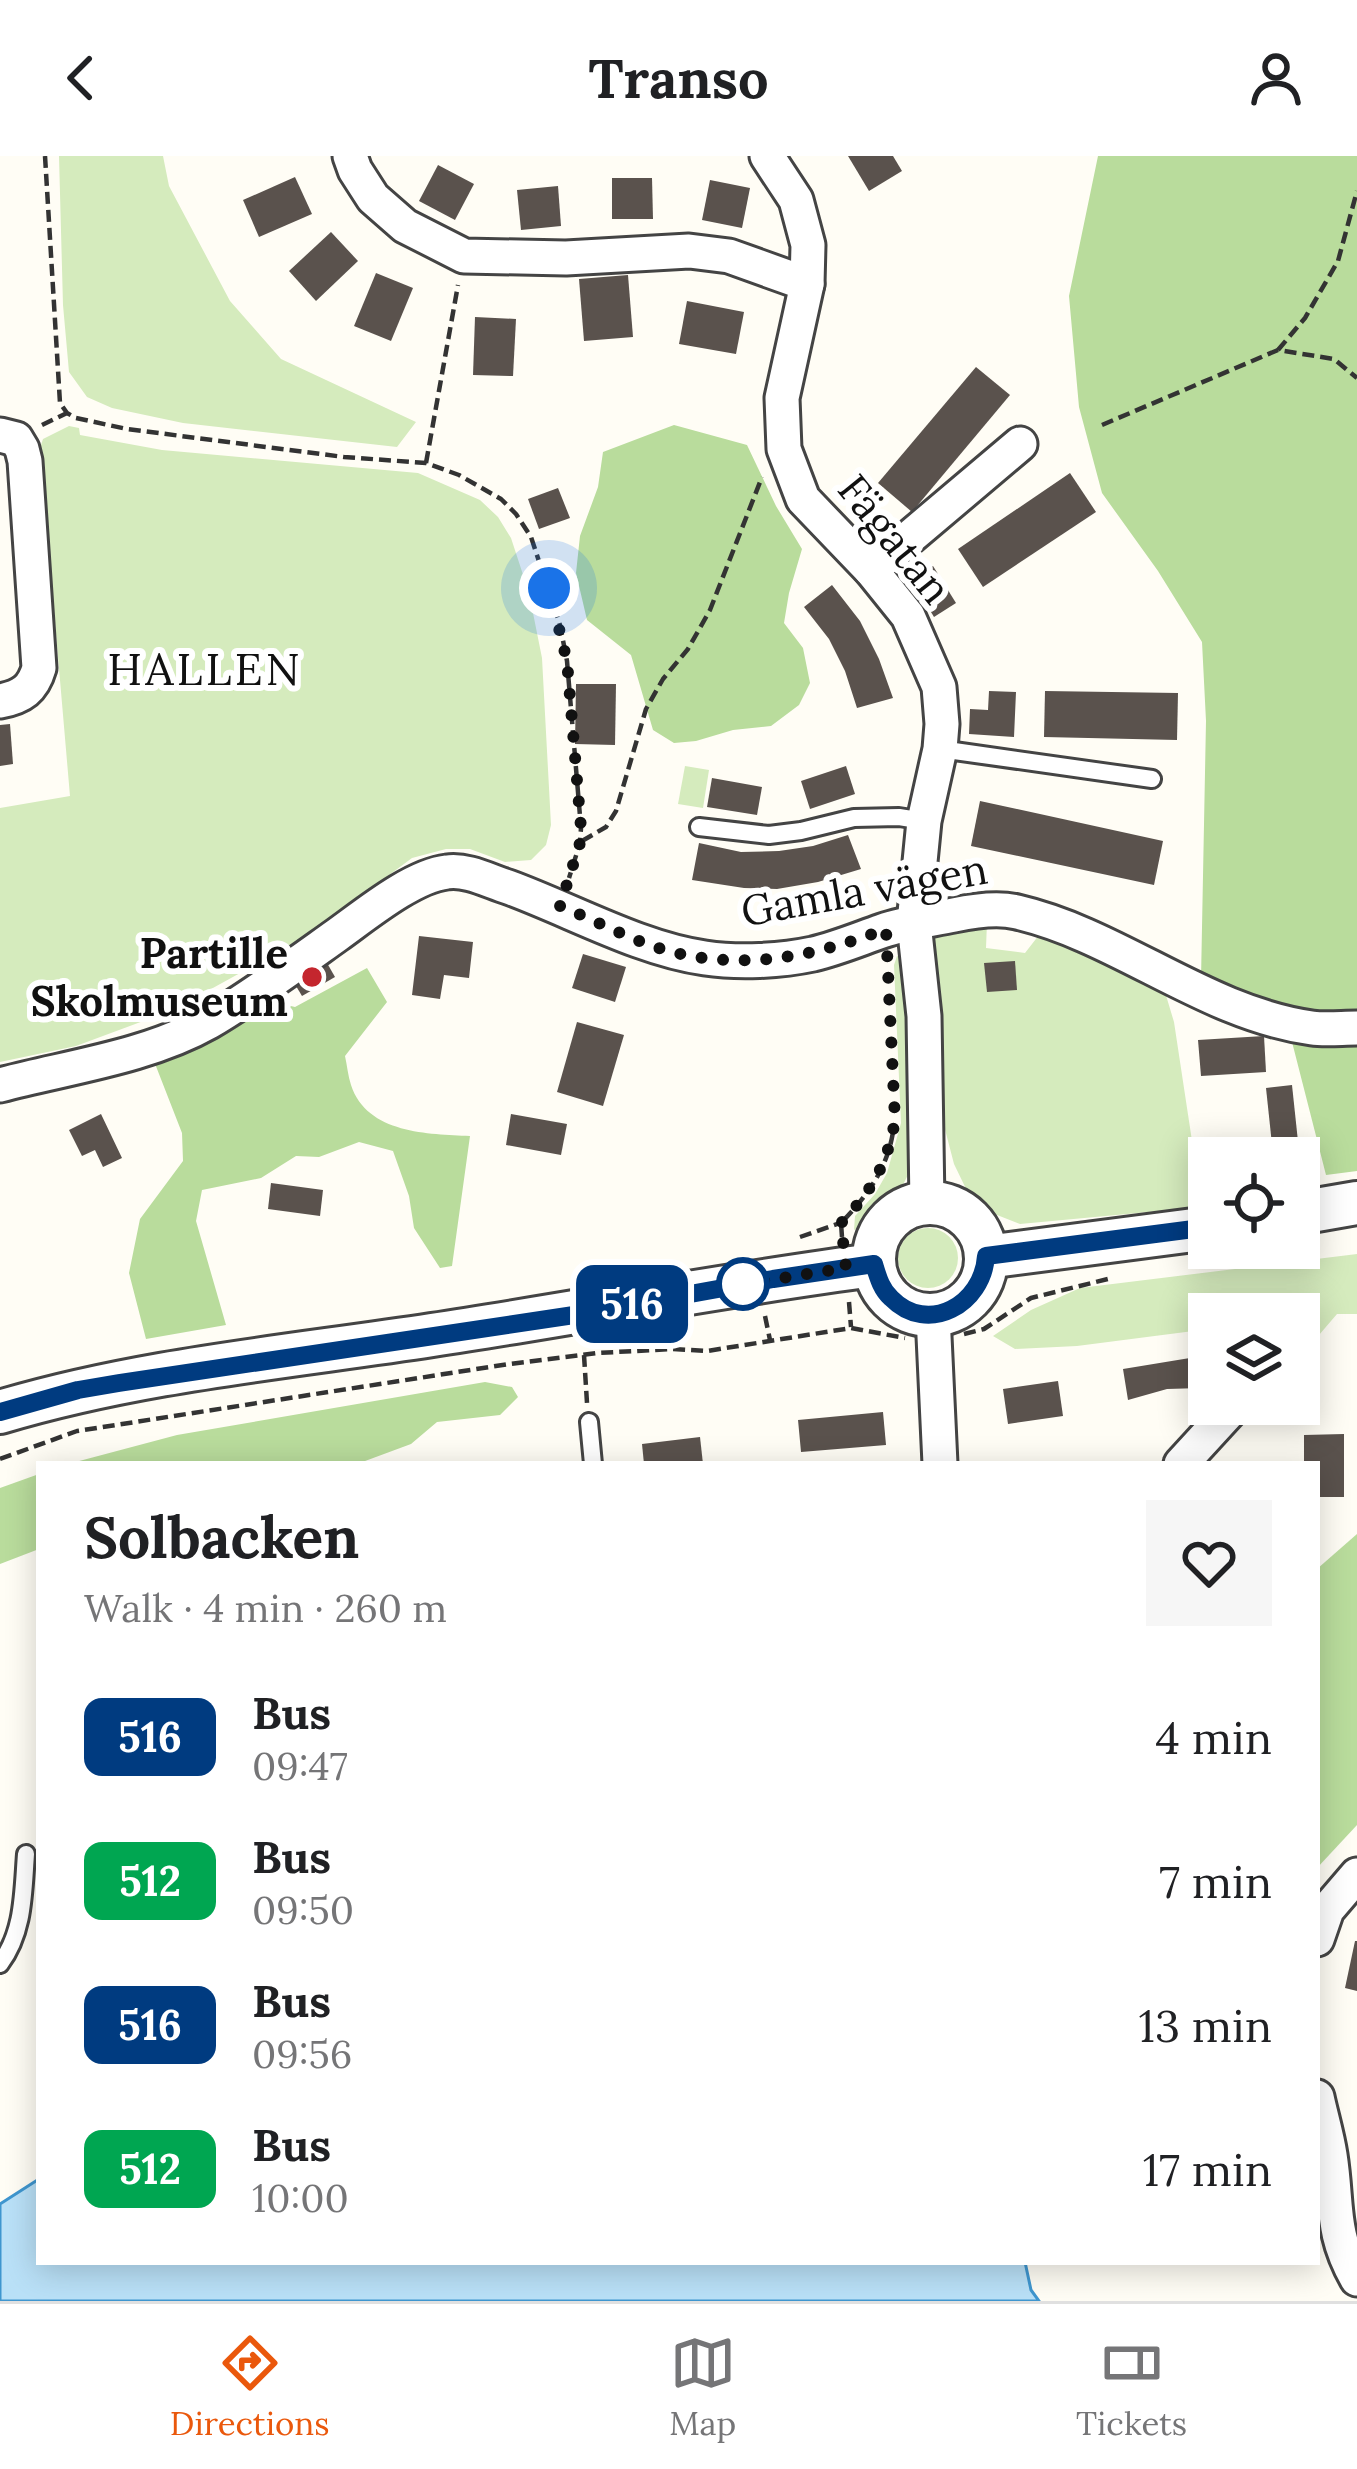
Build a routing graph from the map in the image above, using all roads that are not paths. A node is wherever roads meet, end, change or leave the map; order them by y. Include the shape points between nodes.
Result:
1 (350, 156) edge
2 (767, 156) edge
3 (807, 284) junction
4 (0, 434) edge
5 (1020, 445) dead end
6 (872, 570) junction
7 (0, 701) edge
8 (940, 749) junction
9 (1152, 779) dead end
10 (924, 821) junction
11 (700, 827) dead end
12 (914, 923) junction
13 (1357, 1028) edge
14 (0, 1085) edge
15 (927, 1203) junction
16 (1357, 1204) edge
17 (1320, 1221) edge
18 (1188, 1246) edge
19 (986, 1256) junction
20 (860, 1266) junction
21 (933, 1326) junction
22 (0, 1412) edge
23 (589, 1422) road end
24 (1217, 1425) edge
25 (593, 1461) edge
26 (940, 1461) edge
27 (1184, 1461) edge
28 (26, 1854) dead end
29 (1357, 1875) edge
30 (1320, 1922) edge
31 (0, 1964) edge
32 (1320, 2111) edge
33 (1357, 2279) edge

1 - 3 street via 374,198 405,226 464,256 689,251
2 - 3 street, Fägatan via 796,200 808,245
3 - 6 street, Fägatan via 782,398 784,449 802,499
4 - 7 street via 16,439 26,461 39,668 34,685
5 - 6 street
6 - 8 street, Fägatan via 908,616 933,670
8 - 9 lane
8 - 10 street, Fägatan
10 - 11 lane via 854,818 769,835
10 - 12 street, Fägatan
12 - 13 street, Gamla vägen via 1010,910 1063,924 1254,1015 1314,1029
12 - 14 street, Gamla vägen via 813,954 706,958 447,872 374,909 204,1024
12 - 15 street, Fägatan
15 - 19 street via 968,1218
15 - 20 street via 889,1221
16 - 17 street
18 - 19 street
19 - 21 street via 972,1296
20 - 21 street
20 - 22 street via 119,1383
21 - 26 street
23 - 25 lane
24 - 27 street
28 - 31 lane via 14,1944
29 - 30 street
32 - 33 street via 1342,2252

